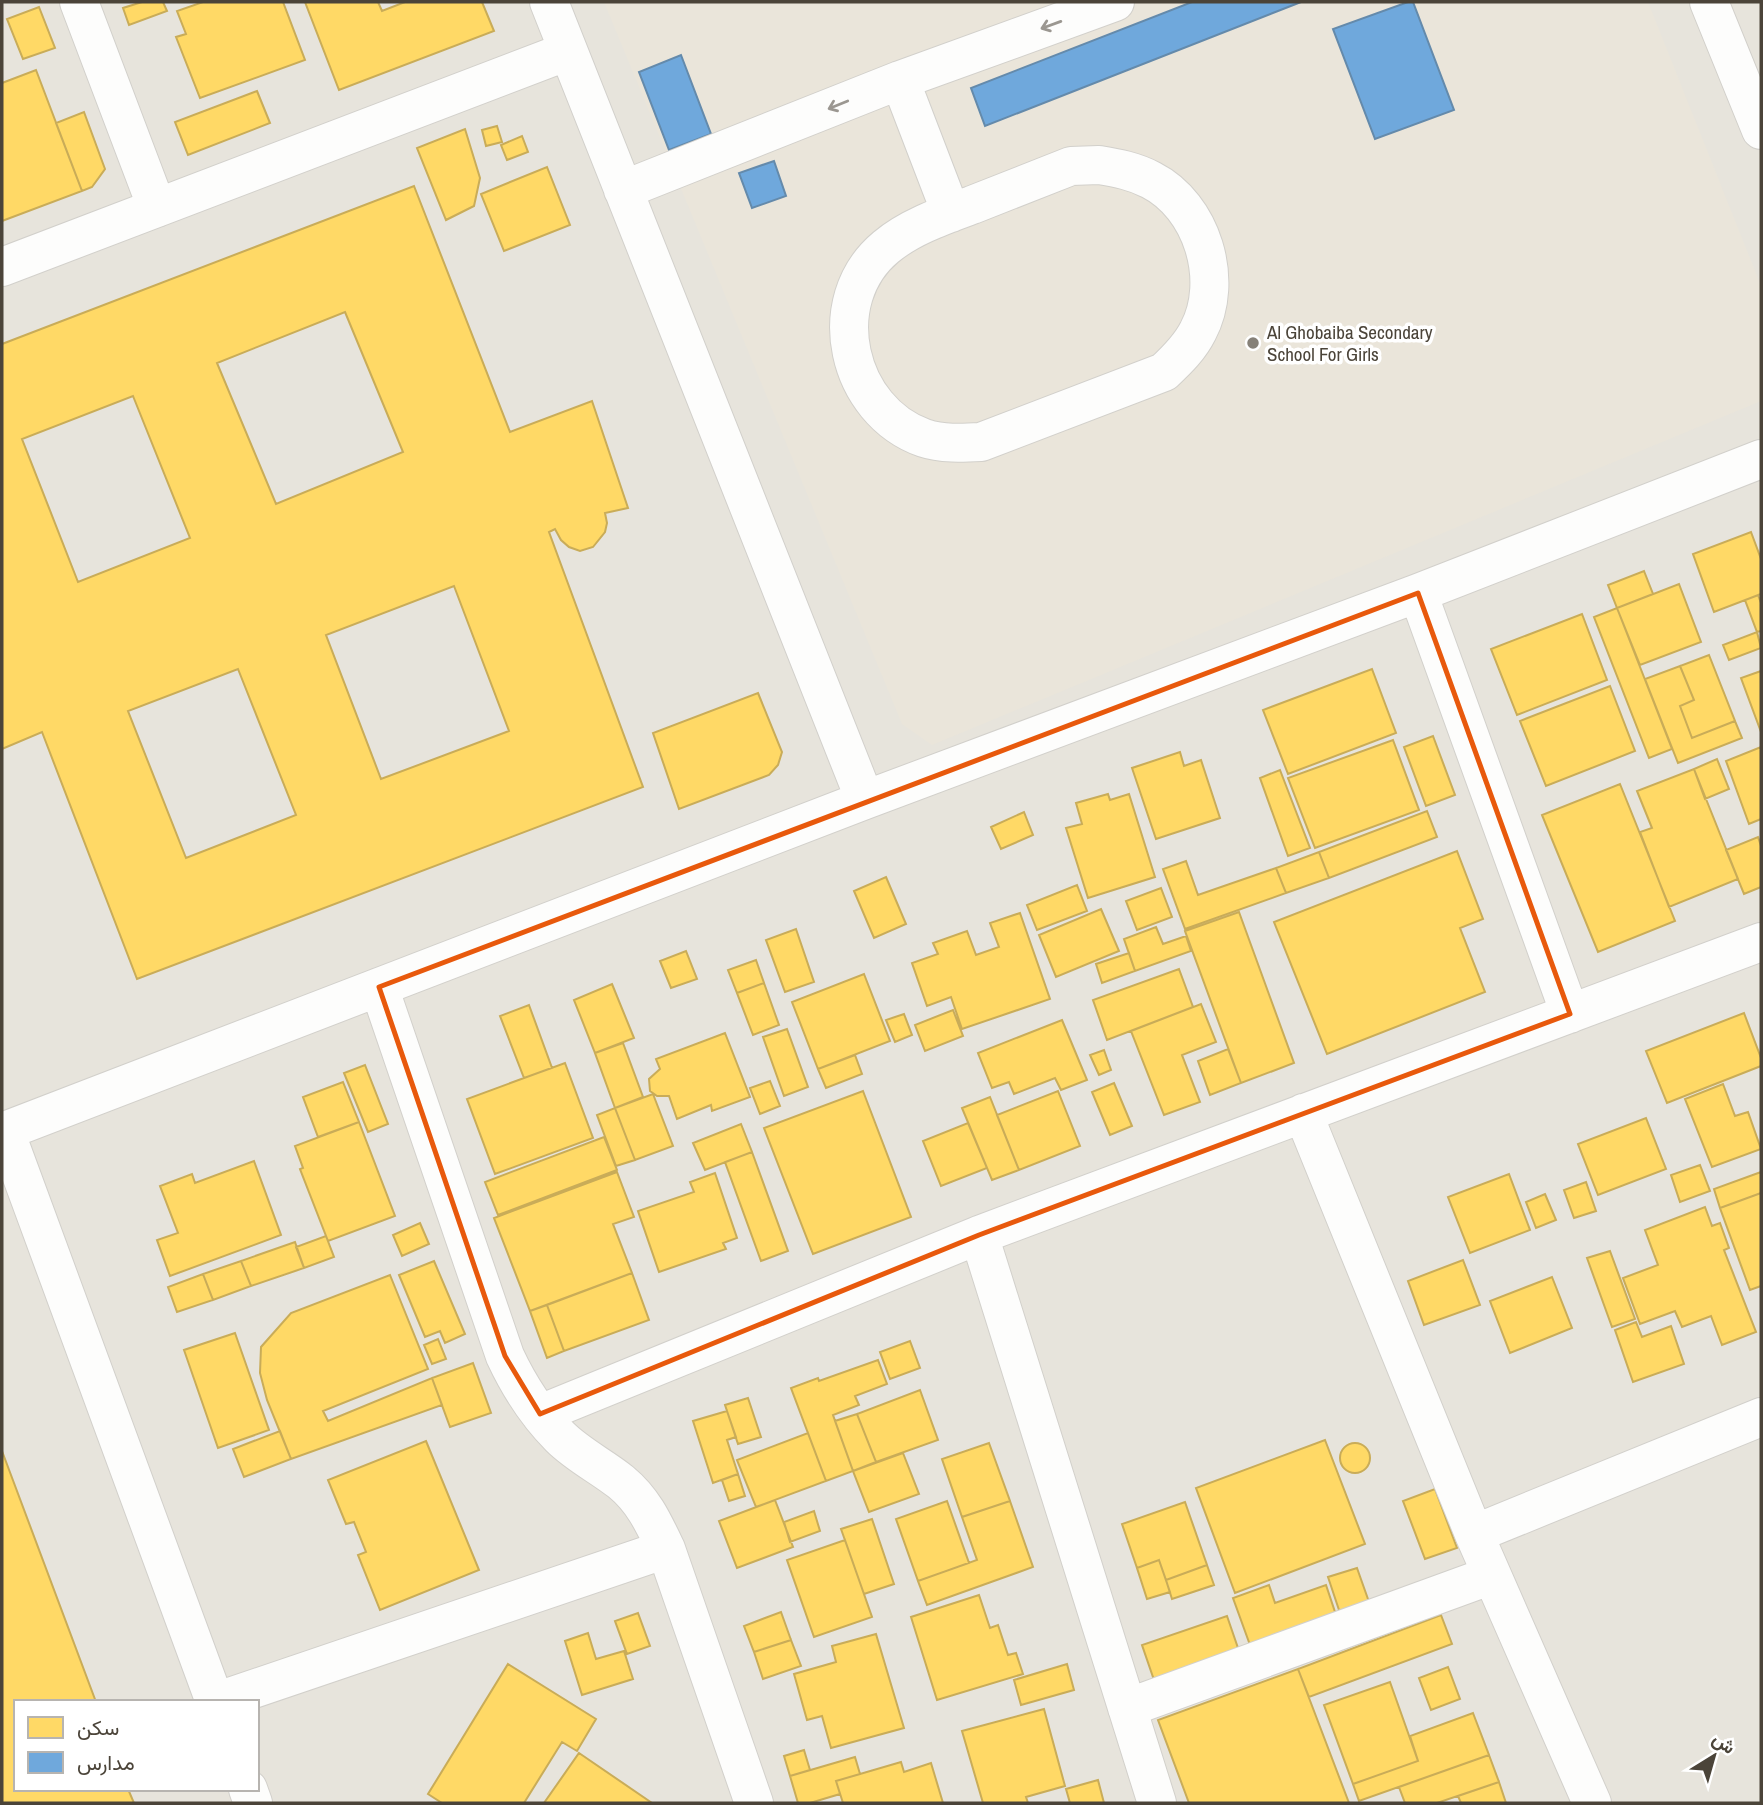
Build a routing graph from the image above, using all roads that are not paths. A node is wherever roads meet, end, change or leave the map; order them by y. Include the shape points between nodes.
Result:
1 (79, 2) edge
2 (549, 2) edge
3 (1115, 2) edge
4 (1709, 2) edge
5 (568, 51) junction
6 (900, 80) junction
7 (1761, 130) edge
8 (624, 190) junction
9 (157, 208) junction
10 (951, 213) junction
11 (2, 267) edge
12 (1761, 459) edge
13 (1418, 593) junction
14 (865, 800) junction
15 (1761, 942) edge
16 (379, 987) junction
17 (1570, 1014) junction
18 (1303, 1113) junction
19 (3, 1131) edge
20 (979, 1235) junction
21 (540, 1414) junction
22 (1761, 1417) edge
23 (1474, 1534) junction
24 (666, 1549) junction
25 (1492, 1575) junction
26 (214, 1700) edge
27 (221, 1700) edge
28 (1127, 1708) junction
29 (754, 1803) edge
30 (1157, 1803) edge
31 (1592, 1803) edge

1 - 9 street
2 - 5 street
3 -> 6 street
4 - 7 street
5 - 8 street
5 - 9 street
6 -> 8 street
6 - 10 street
8 - 14 street
9 - 11 street
10 - 10 street via 908,231 884,248 865,270 853,296 848,325 850,354 865,389 897,425 924,438 952,444 981,442 1164,372 1200,329 1210,273 1204,246 1193,220 1176,198 1153,181 1108,166 1071,166
12 - 13 street
13 - 14 street
13 - 17 street
14 - 16 street
15 - 17 street
16 - 19 street
16 - 21 street via 505,1356
17 - 18 street
18 - 20 street
18 - 23 street
19 - 26 street
20 - 21 street
20 - 28 street
21 - 24 street via 574,1449 638,1498
22 - 23 street
23 - 25 street
24 - 27 street
24 - 29 street
25 - 28 street
25 - 31 street
28 - 30 street

